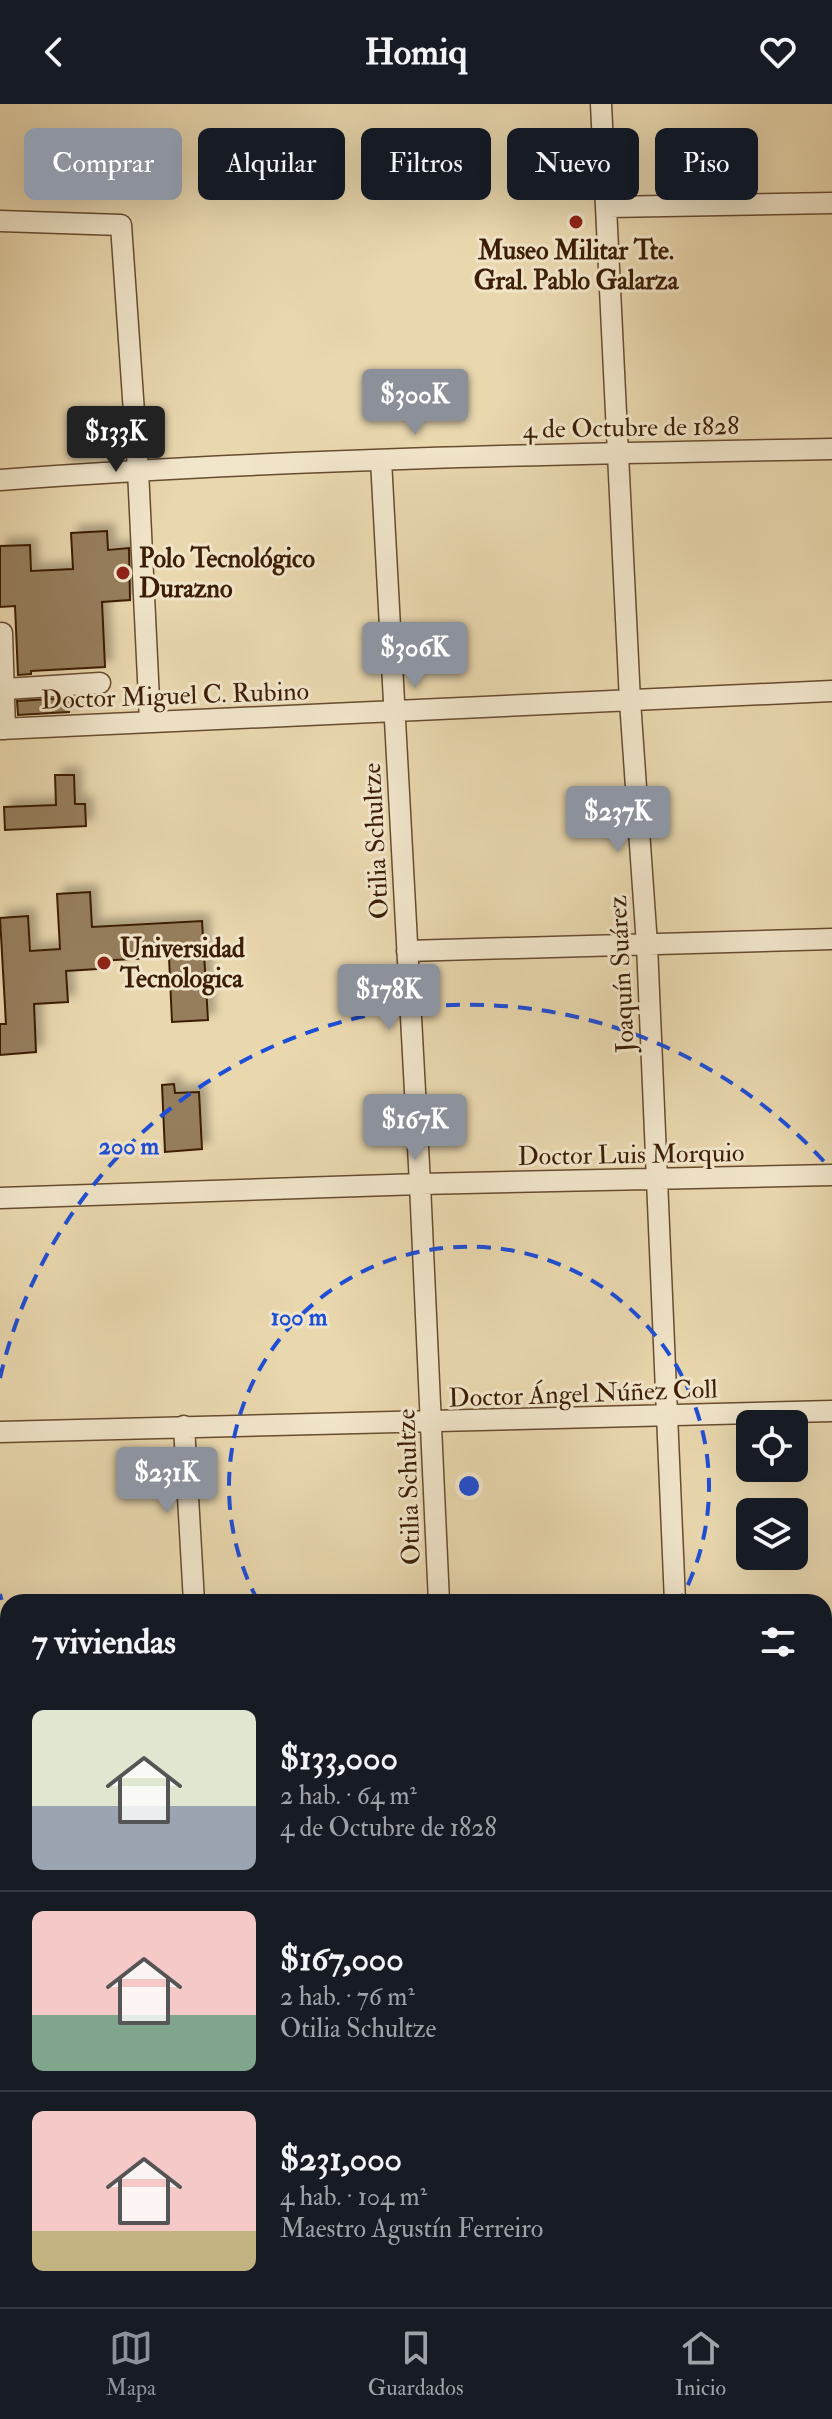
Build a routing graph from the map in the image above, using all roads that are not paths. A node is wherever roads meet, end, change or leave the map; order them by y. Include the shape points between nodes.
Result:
1 (601, 104) edge
2 (832, 203) edge
3 (608, 207) junction
4 (0, 221) edge
5 (832, 449) edge
6 (619, 453) junction
7 (381, 460) junction
8 (138, 470) junction
9 (0, 480) edge
10 (2, 633) dead end
11 (100, 683) dead end
12 (5, 689) junction
13 (832, 691) edge
14 (630, 701) junction
15 (394, 713) junction
16 (150, 721) junction
17 (3, 729) edge
18 (832, 939) edge
19 (647, 945) junction
20 (407, 951) junction
21 (832, 1175) edge
22 (657, 1180) junction
23 (420, 1184) junction
24 (0, 1198) edge
25 (832, 1411) edge
26 (666, 1417) junction
27 (431, 1423) junction
28 (184, 1426) junction
29 (0, 1432) edge
30 (194, 1594) edge
31 (439, 1594) edge
32 (675, 1594) edge

1 - 3 street, Joaquín Suárez
2 - 3 street
3 - 6 street, Joaquín Suárez
4 - 8 street via 121,225
5 - 6 street, 4 de Octubre de 1828
6 - 7 street, 4 de Octubre de 1828
6 - 14 street, Joaquín Suárez
7 - 8 street, 4 de Octubre de 1828
7 - 15 street, Otilia Schultze
8 - 9 street, 4 de Octubre de 1828
8 - 16 street
10 - 12 street
11 - 12 street
12 - 17 street
13 - 14 street, Doctor Miguel C. Rubino
14 - 15 street, Doctor Miguel C. Rubino
14 - 19 street, Joaquín Suárez
15 - 16 street, Doctor Miguel C. Rubino
15 - 20 street, Otilia Schultze
16 - 17 street, Doctor Miguel C. Rubino
18 - 19 street
19 - 20 street
19 - 22 street, Joaquín Suárez
20 - 23 street, Otilia Schultze
21 - 22 street, Doctor Luis Morquio
22 - 23 street, Doctor Luis Morquio
22 - 26 street, Joaquín Suárez
23 - 24 street, Doctor Luis Morquio
23 - 27 street, Otilia Schultze
25 - 26 street, Doctor Ángel Núñez Coll
26 - 27 street, Doctor Ángel Núñez Coll
26 - 32 street, Joaquín Suárez
27 - 28 street, Doctor Ángel Núñez Coll
27 - 31 street, Otilia Schultze
28 - 29 street, Doctor Ángel Núñez Coll
28 - 30 street

